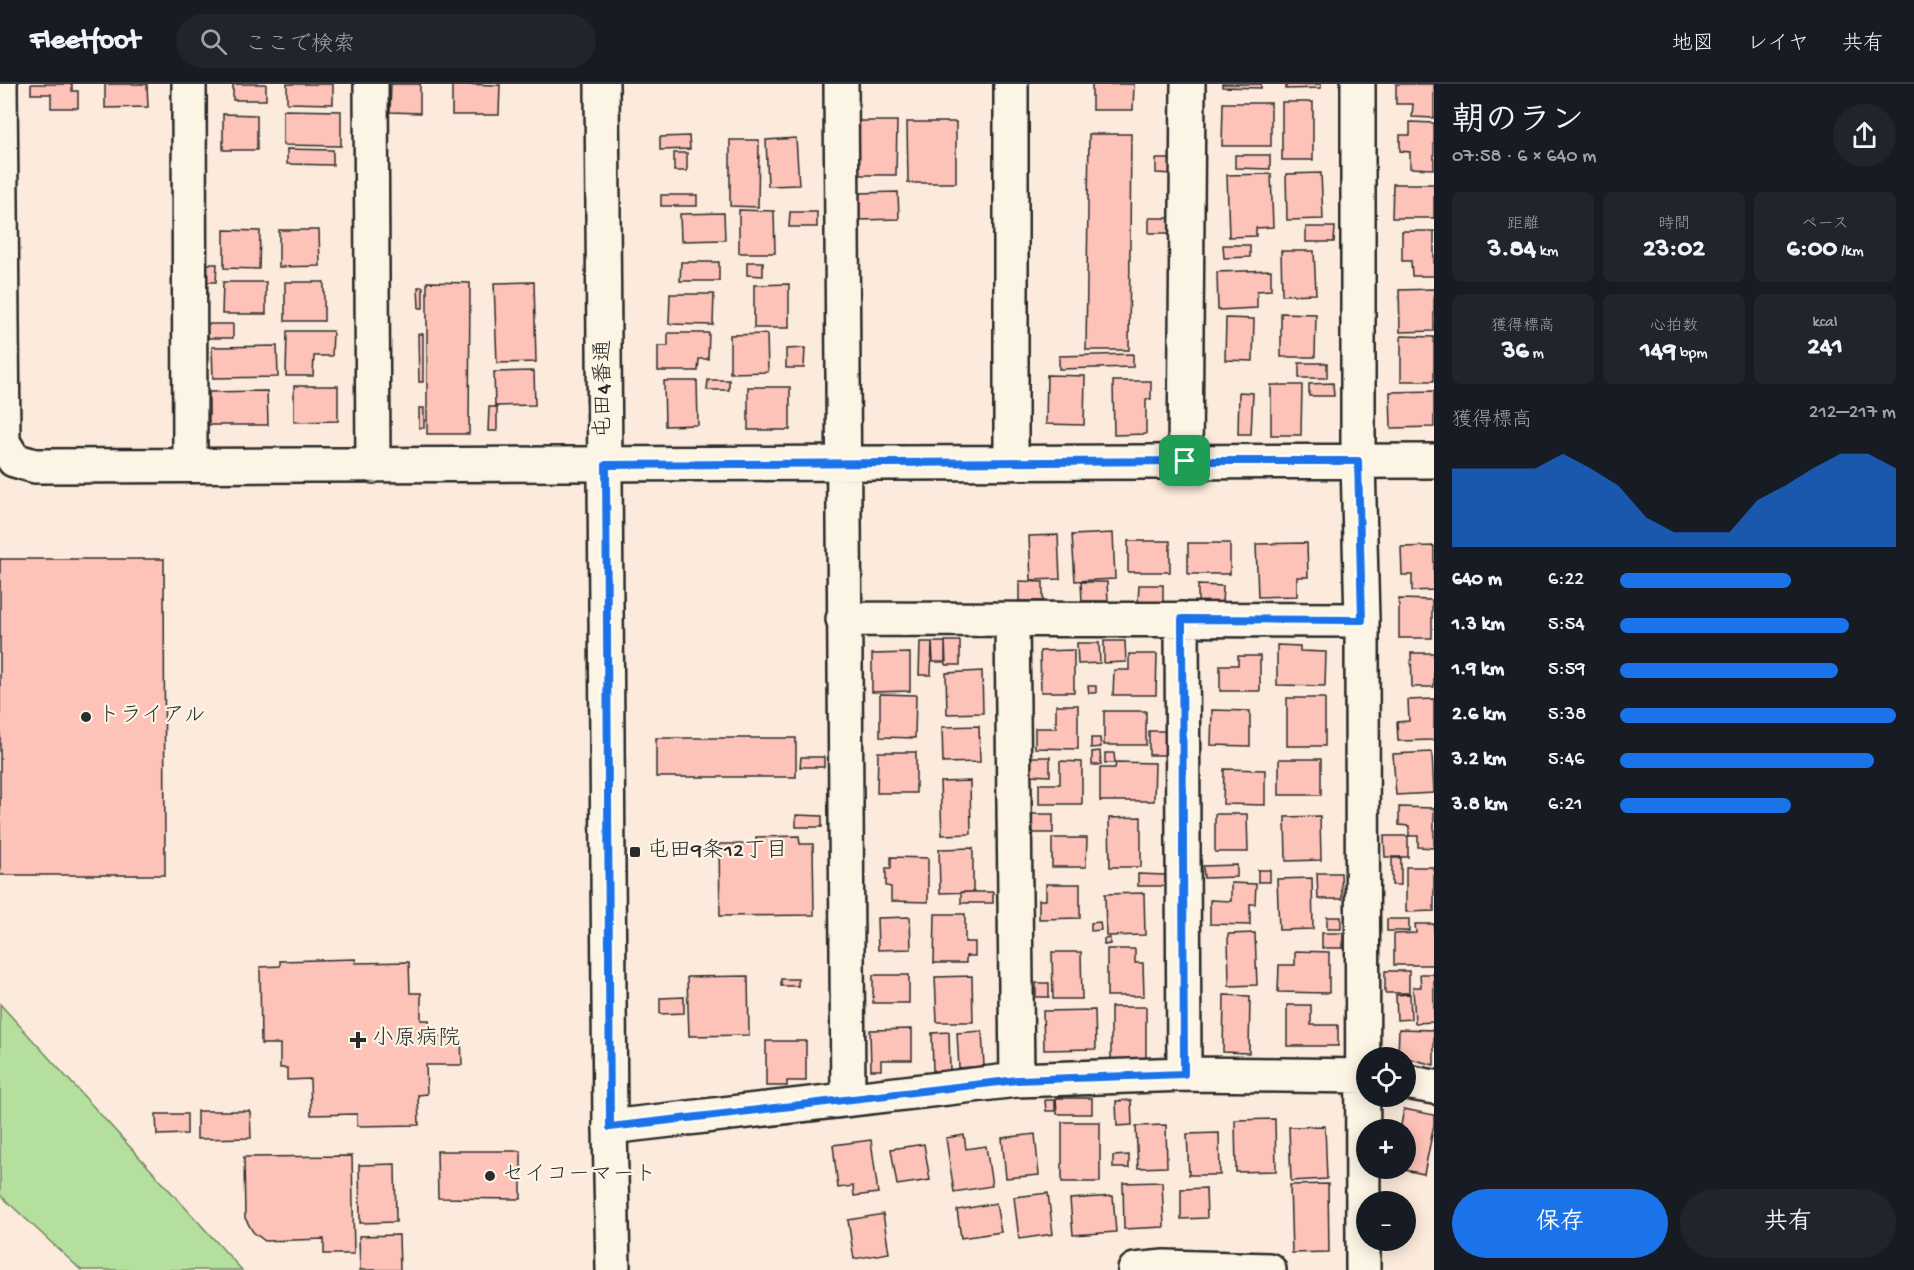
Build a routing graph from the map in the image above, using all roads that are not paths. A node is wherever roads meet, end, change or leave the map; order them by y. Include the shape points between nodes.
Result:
1 (0, 84) edge
2 (189, 84) edge
3 (371, 84) edge
4 (602, 84) edge
5 (840, 84) edge
6 (1011, 84) edge
7 (1188, 84) edge
8 (1358, 84) edge
9 (2, 332) edge
10 (1434, 460) edge
11 (1185, 461) junction
12 (1358, 461) junction
13 (842, 463) junction
14 (1011, 463) junction
15 (190, 465) junction
16 (606, 465) junction
17 (373, 466) junction
18 (843, 619) junction
19 (1182, 619) junction
20 (1012, 620) junction
21 (1362, 620) junction
22 (1364, 1047) edge
23 (1184, 1074) junction
24 (1356, 1075) edge
25 (1017, 1080) junction
26 (1416, 1084) edge
27 (1434, 1087) edge
28 (848, 1099) junction
29 (1364, 1107) edge
30 (610, 1127) junction
31 (613, 1270) edge
32 (1135, 1270) edge
33 (1269, 1270) edge
34 (1363, 1270) edge

1 - 9 street
2 - 15 street
3 - 17 street
4 - 16 street, 屯田4番通
5 - 13 street
6 - 14 street
7 - 11 street
8 - 12 street
9 - 15 street via 3,442 14,460 35,466
10 - 12 street
11 - 12 street
11 - 14 street
12 - 21 street
13 - 14 street
13 - 16 street
13 - 18 street
15 - 17 street
16 - 17 street
16 - 30 street, 屯田4番通
18 - 20 street
18 - 28 street
19 - 20 street
19 - 21 street
19 - 23 street
20 - 25 street
21 - 22 street
23 - 24 street
23 - 25 street
25 - 28 street
26 - 27 street
28 - 30 street
29 - 34 street
30 - 31 street, 屯田4番通
32 - 33 street

